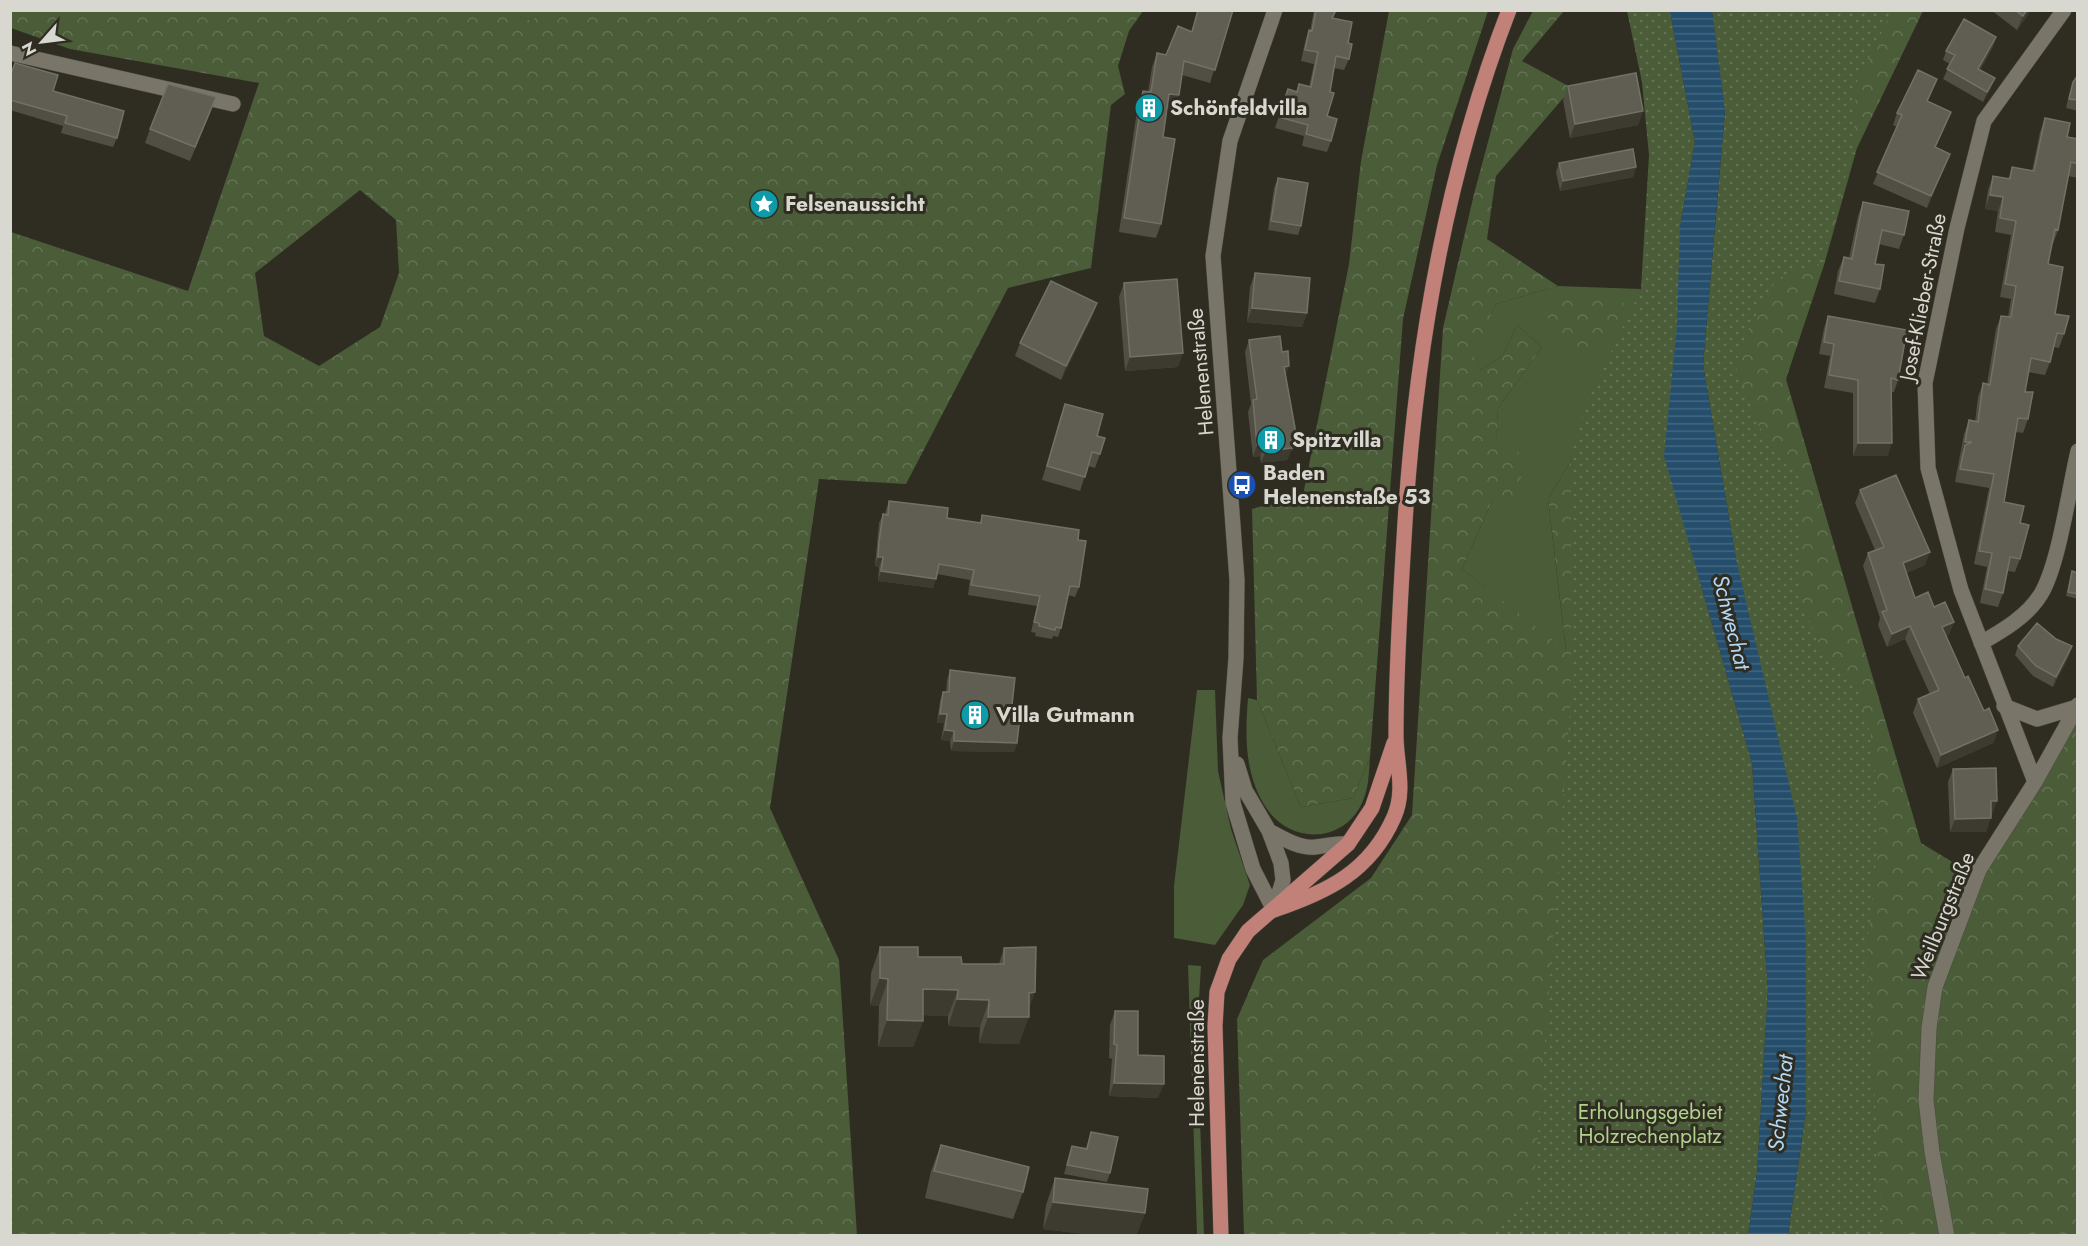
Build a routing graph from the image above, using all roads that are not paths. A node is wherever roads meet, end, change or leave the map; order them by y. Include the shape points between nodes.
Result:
1 (1275, 10) edge
2 (1509, 10) edge
3 (2064, 10) edge
4 (10, 53) edge
5 (233, 104) dead end
6 (2078, 451) edge
7 (1981, 644) junction
8 (2004, 706) junction
9 (2077, 706) edge
10 (1230, 738) junction
11 (1396, 738) junction
12 (2035, 782) junction
13 (1269, 831) junction
14 (1348, 844) junction
15 (1274, 910) junction
16 (1221, 1236) edge
17 (1947, 1236) edge

1 - 10 street, Helenenstraße via 1230,141 1213,256 1237,580
2 - 11 main road via 1450,200 1429,308 1406,514
3 - 7 street, Josef-Klieber-Straße via 1984,121 1925,383 1928,468 1961,590
4 - 5 street
6 - 7 street via 2053,562 2041,595 2012,624
7 - 8 street, Josef-Klieber-Straße
8 - 9 street via 2037,719
8 - 12 street, Josef-Klieber-Straße
9 - 12 street, Weilburgstraße
10 - 13 street, Helenenstraße via 1245,790
10 - 15 street, Helenenstraße via 1233,803 1253,869
11 - 14 main road, Helenenstraße via 1372,808
11 - 15 main road via 1401,787 1395,817 1374,851 1350,875 1318,896
12 - 17 street, Weilburgstraße via 1979,870 1935,987 1926,1100
13 - 14 street via 1312,848
13 - 15 street, Helenenstraße via 1283,880
14 - 15 main road, Helenenstraße
15 - 16 main road, Helenenstraße via 1248,931 1229,959 1217,992

